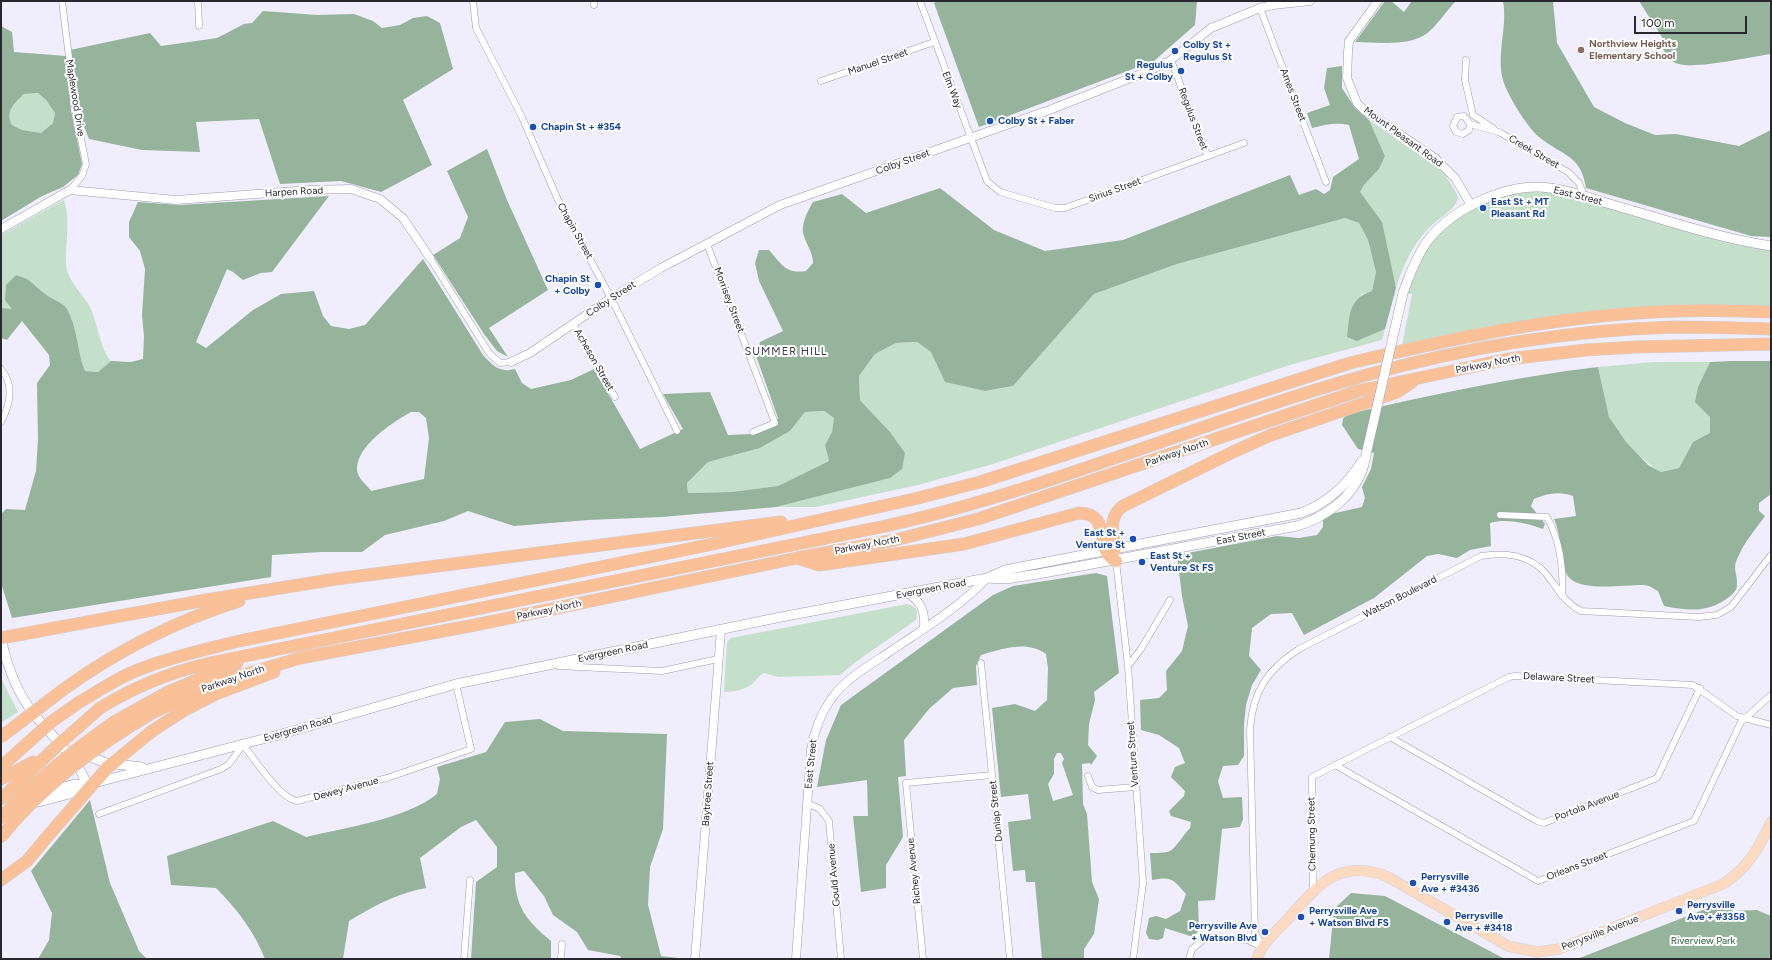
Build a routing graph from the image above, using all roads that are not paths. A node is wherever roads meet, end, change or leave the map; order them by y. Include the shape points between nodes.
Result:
1 (62, 1) edge
2 (198, 1) edge
3 (473, 1) edge
4 (920, 1) edge
5 (1310, 1) edge
6 (1378, 1) edge
7 (1260, 8) junction
8 (199, 26) dead end
9 (934, 42) junction
10 (1171, 60) junction
11 (1466, 60) dead end
12 (821, 81) dead end
13 (1470, 124) dead end
14 (1499, 132) junction
15 (970, 138) junction
16 (1244, 143) dead end
17 (1207, 155) junction
18 (987, 181) joint
19 (1326, 182) dead end
20 (70, 190) junction
21 (1584, 196) junction
22 (1471, 206) junction
23 (1, 229) edge
24 (707, 244) junction
25 (1771, 246) edge
26 (430, 258) joint
27 (611, 298) junction
28 (1771, 312) edge
29 (573, 324) junction
30 (1771, 328) edge
31 (1771, 344) edge
32 (511, 362) joint
33 (1, 369) edge
34 (1418, 378) junction
35 (615, 397) dead end
36 (1, 422) edge
37 (677, 431) dead end
38 (753, 432) dead end
39 (844, 514) junction
40 (1500, 515) dead end
41 (1112, 554) junction
42 (1771, 555) edge
43 (797, 558) junction
44 (987, 578) junction
45 (283, 588) junction
46 (908, 593) junction
47 (1562, 596) junction
48 (1170, 600) dead end
49 (924, 628) junction
50 (721, 630) junction
51 (1, 638) edge
52 (319, 641) junction
53 (300, 658) junction
54 (718, 659) junction
55 (981, 664) dead end
56 (549, 665) junction
57 (1128, 666) junction
58 (456, 684) junction
59 (1700, 688) junction
60 (1771, 695) edge
61 (1745, 719) junction
62 (1771, 725) edge
63 (1, 737) edge
64 (1390, 737) junction
65 (55, 740) junction
66 (243, 745) junction
67 (1335, 765) junction
68 (1, 766) edge
69 (150, 768) junction
70 (992, 775) junction
71 (1088, 776) dead end
72 (1312, 777) joint
73 (1, 779) edge
74 (87, 785) junction
75 (1135, 788) junction
76 (1, 799) edge
77 (1, 803) edge
78 (807, 804) junction
79 (1, 812) edge
80 (99, 814) dead end
81 (1, 818) edge
82 (1771, 822) edge
83 (1, 837) edge
84 (1, 880) edge
85 (470, 880) dead end
86 (1313, 891) junction
87 (562, 944) dead end
88 (1263, 947) junction
89 (464, 959) edge
90 (561, 959) edge
91 (695, 959) edge
92 (700, 959) edge
93 (796, 959) edge
94 (841, 959) edge
95 (923, 959) edge
96 (1010, 959) edge
97 (1133, 959) edge
98 (1189, 959) edge
99 (1257, 959) edge

1 - 20 street, Maplewood Drive via 76,114 86,164 82,176
2 - 8 street
3 - 27 street, Chapin Street via 476,28 522,117 558,200
4 - 9 street, Elm Way
5 - 7 street, Colby Street
6 - 22 street, Mount Pleasant Road via 1349,41 1346,78 1350,90 1364,110 1435,158 1455,178
7 - 10 street, Colby Street via 1211,28
7 - 19 street, Ames Street
9 - 12 street, Manuel Street
9 - 15 street, Elm Way
10 - 15 street, Colby Street via 1052,109
10 - 17 street, Regulus Street
11 - 14 street via 1465,80 1473,115
13 - 14 street, Creek Street
14 - 21 street, Creek Street via 1568,172 1579,183
15 - 18 street, Elm Way
15 - 24 street, Colby Street via 780,205
16 - 17 street, Sirius Street
17 - 18 street, Sirius Street via 1065,208 1055,208 1000,192
20 - 23 street
20 - 26 street, Harpen Road via 176,200 351,189 380,199 393,209 411,228
21 - 22 main road, East Street via 1538,187 1505,192
21 - 25 main road, East Street
22 - 41 main road, East Street, bridge via 1444,224 1426,243 1409,273 1367,450 1350,478 1337,492 1305,512
24 - 27 street, Colby Street
24 - 38 street, Morrisey Street via 776,423
26 - 32 street, Harpen Road via 489,353 500,363
27 - 29 street, Colby Street
27 - 37 street, Chapin Street
28 - 39 highway via 1672,311 1593,317 1458,338 1350,363 980,482
29 - 32 street, Colby Street via 530,353
29 - 35 street, Acheson Street
30 - 52 highway via 1672,328 1593,333 1424,360 1331,385 990,499 936,514
31 - 34 highway, Parkway North via 1586,350 1508,359
33 - 36 street via 7,378 10,393 8,409
34 - 41 highway via 1397,392 1257,441 1123,506 1113,517
34 - 43 highway, Parkway North via 1358,391 978,519 895,540
39 - 45 highway via 684,533
39 - 68 highway, bridge via 713,544 244,640 188,654 145,667 78,703 51,722
40 - 47 street via 1547,517 1554,530 1563,577
41 - 43 highway via 1099,522 1091,515 1079,513 964,544 819,565
41 - 44 main road, East Street via 1005,570
41 - 44 main road, East Street via 1006,580
41 - 57 street, Venture Street
42 - 47 street, Watson Boulevard via 1737,601 1725,612 1713,615 1699,617 1581,611
43 - 53 highway, Parkway North via 480,624
44 - 46 main road, Evergreen Road
44 - 49 street, East Street via 969,597
45 - 51 highway
45 - 63 highway, bridge via 223,606 164,630 122,651 64,689
46 - 49 street via 922,606
46 - 50 main road, Evergreen Road
47 - 88 street, Watson Boulevard via 1546,574 1529,561 1504,554 1481,556 1299,649 1268,675 1255,700 1250,729 1255,933
48 - 57 street
49 - 78 street, East Street via 850,679 831,700 814,733
50 - 54 street, Baytree Street
50 - 56 main road, Evergreen Road
51 - 65 main road, Evergreen Road via 7,663 22,695
52 - 65 highway, bridge via 182,670 135,688 100,708
52 - 81 highway, bridge via 274,652 208,675 168,692 114,722 32,786
53 - 83 highway, Parkway North, bridge via 213,684 164,707 126,729 64,772 31,803
53 - 84 highway, bridge via 269,675 235,685 216,694 152,731 107,768 27,861
54 - 56 street via 662,671
54 - 91 street, Baytree Street
55 - 70 street, Dunlap Street
56 - 58 main road, Evergreen Road
57 - 75 street, Venture Street
58 - 66 main road, Evergreen Road
58 - 66 street, Dewey Avenue via 470,749 387,778 297,802 281,793
59 - 61 street, Delaware Street via 1734,714
59 - 64 street, Delaware Street via 1690,684 1512,676
59 - 64 street, Portola Avenue via 1657,778 1544,823
60 - 61 street, Orleans Street
61 - 62 street, Delaware Street
61 - 67 street, Orleans Street via 1741,722 1694,820 1538,881
64 - 67 street, Delaware Street
65 - 69 main road, Evergreen Road via 97,760 116,765
65 - 73 highway via 21,769
65 - 74 main road, Evergreen Road via 76,761
65 - 76 highway
66 - 69 main road, Evergreen Road
66 - 80 street via 229,764 221,769
67 - 72 street, Delaware Street
69 - 74 main road, Evergreen Road
70 - 95 street, Richey Avenue via 906,783
70 - 96 street, Dunlap Street
71 - 75 street via 1092,787 1098,790
72 - 86 street, Chemung Street
74 - 77 main road via 75,784
74 - 79 main road via 77,792
75 - 97 street, Venture Street via 1143,889
78 - 93 street, East Street
78 - 94 street, Gould Avenue via 820,809 828,821
82 - 86 main road, Perrysville Avenue via 1751,860 1738,874 1723,884 1568,946 1544,952 1530,952 1508,946 1388,877 1371,871 1359,870 1337,874
85 - 89 street
86 - 88 main road, Perrysville Avenue
87 - 90 street
88 - 98 street via 1248,940 1207,937 1192,949
88 - 99 main road, Perrysville Avenue
91 - 92 street

